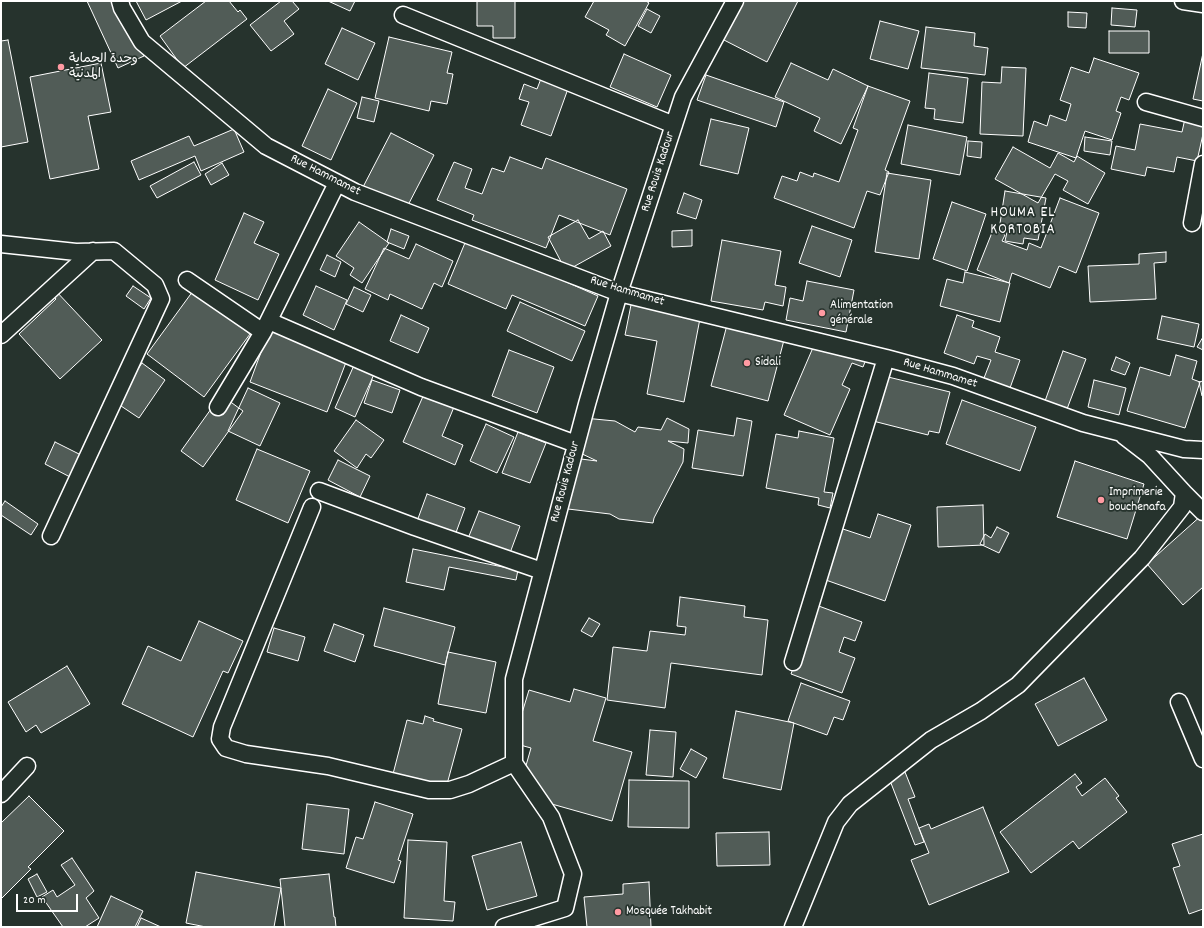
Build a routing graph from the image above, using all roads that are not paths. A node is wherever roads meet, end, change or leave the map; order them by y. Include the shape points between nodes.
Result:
1 (120, 1) edge
2 (735, 1) edge
3 (1183, 1) edge
4 (1203, 4) edge
5 (403, 15) dead end
6 (1146, 102) dead end
7 (1203, 118) edge
8 (674, 125) junction
9 (1203, 164) edge
10 (337, 183) junction
11 (1192, 223) dead end
12 (1, 244) edge
13 (93, 251) junction
14 (187, 280) dead end
15 (619, 293) junction
16 (266, 327) junction
17 (1, 335) edge
18 (886, 358) junction
19 (218, 407) dead end
20 (1120, 432) junction
21 (576, 444) junction
22 (1203, 450) edge
23 (319, 491) dead end
24 (1184, 493) junction
25 (312, 507) dead end
26 (1203, 512) edge
27 (51, 536) dead end
28 (542, 572) junction
29 (793, 662) dead end
30 (1179, 702) dead end
31 (1203, 759) edge
32 (514, 763) junction
33 (27, 766) dead end
34 (1, 794) edge
35 (504, 927) edge
36 (792, 927) edge

1 - 10 street, Rue Hammamet via 142,42 182,76 266,146
2 - 8 street, Rue Rouis Kadour via 683,97
3 - 4 street
5 - 8 street
6 - 7 street
8 - 15 street, Rue Rouis Kadour
9 - 11 street
10 - 15 street, Rue Hammamet
10 - 16 street
12 - 13 street via 76,252
13 - 17 street
13 - 27 street via 114,250 155,285 161,299
14 - 16 street
15 - 18 street, Rue Hammamet
15 - 21 street, Rue Rouis Kadour
16 - 19 street
16 - 21 street
18 - 20 street, Rue Hammamet via 952,376 1083,423
18 - 29 street
20 - 22 street, Rue Hammamet via 1184,449
20 - 24 street via 1150,456
21 - 28 street, Rue Rouis Kadour
23 - 28 street
24 - 26 street
24 - 36 street via 1182,507 1142,558 1018,685 981,711 931,740 850,804 836,822
25 - 32 street via 222,727 220,739 226,748 246,754 328,766 429,790 450,790 469,784
28 - 32 street, Rue Rouis Kadour via 514,679
30 - 31 street
32 - 35 street via 550,817 573,874 565,908
33 - 34 street

